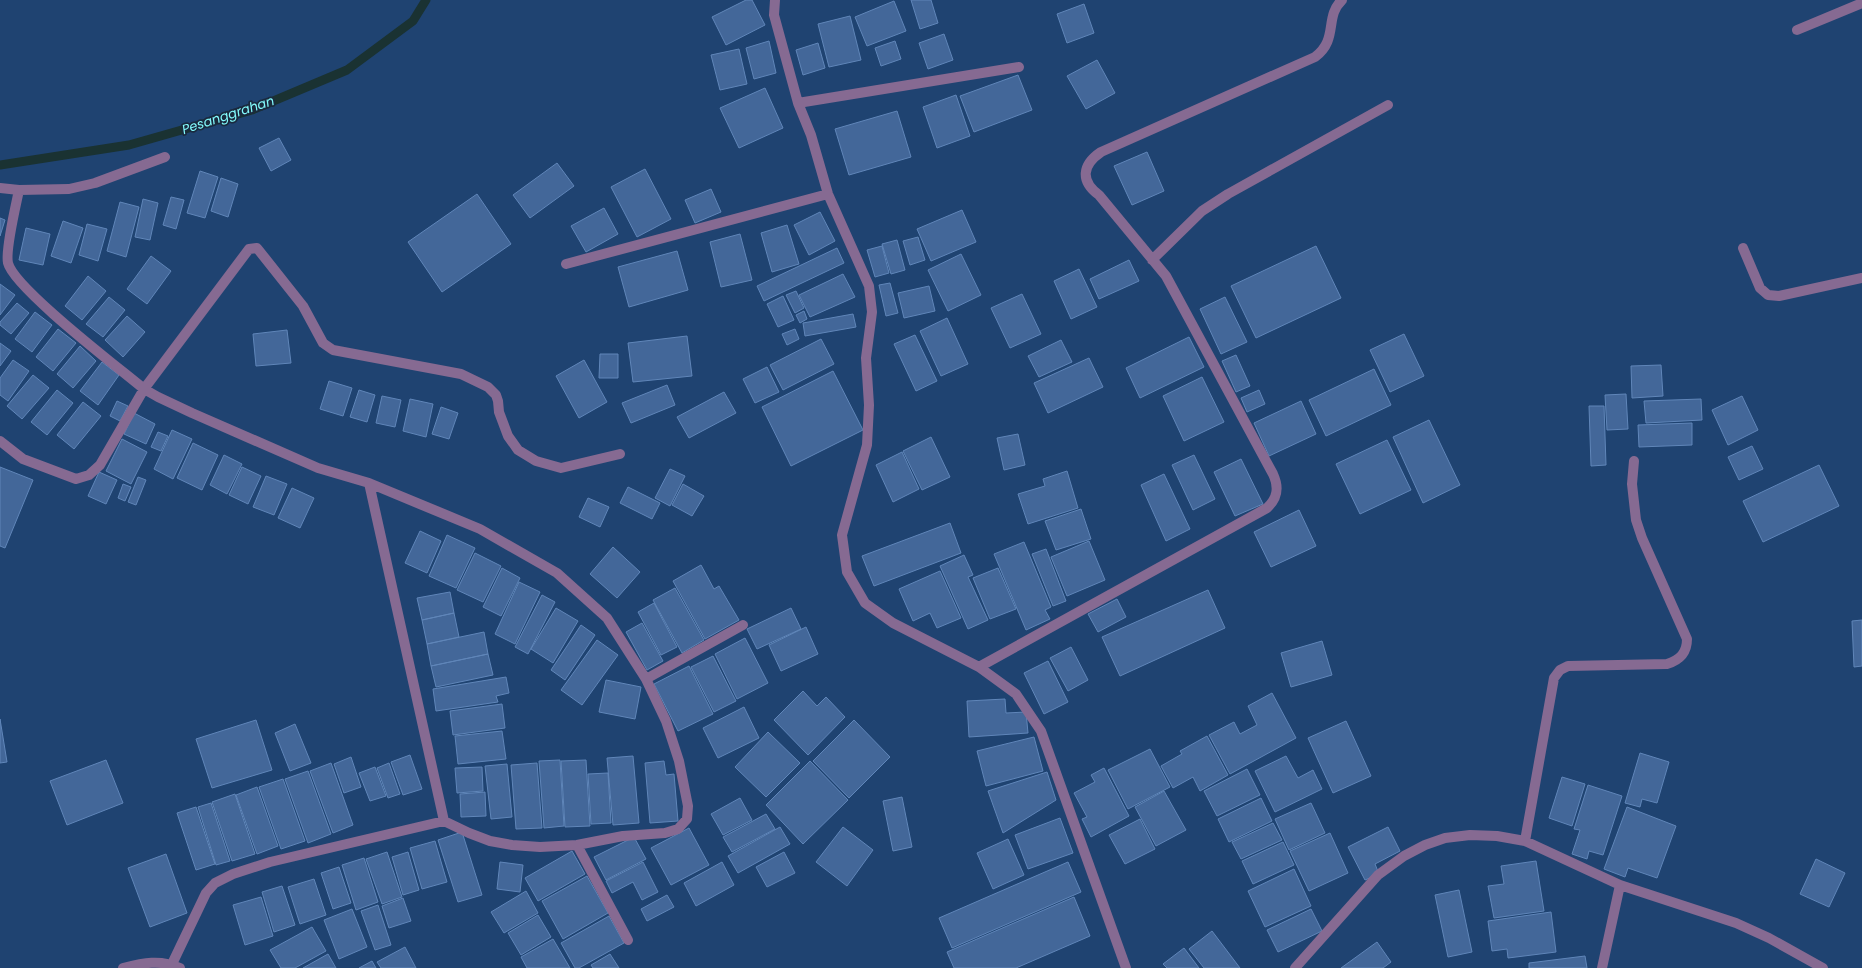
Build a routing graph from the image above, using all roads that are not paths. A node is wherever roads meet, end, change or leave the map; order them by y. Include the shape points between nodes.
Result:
1 (775, 0) edge
2 (1342, 0) edge
3 (1862, 3) edge
4 (1797, 30) dead end
5 (1019, 67) dead end
6 (798, 103) junction
7 (1388, 105) dead end
8 (165, 157) dead end
9 (0, 188) edge
10 (19, 190) junction
11 (828, 194) junction
12 (1743, 248) dead end
13 (1152, 260) junction
14 (566, 264) dead end
15 (1860, 278) edge
16 (1862, 289) edge
17 (144, 388) junction
18 (0, 441) edge
19 (620, 454) dead end
20 (1634, 461) dead end
21 (369, 483) junction
22 (743, 625) dead end
23 (979, 667) junction
24 (646, 679) junction
25 (444, 821) junction
26 (1525, 841) junction
27 (577, 845) junction
28 (1620, 885) junction
29 (628, 940) dead end
30 (176, 966) edge
31 (123, 968) edge
32 (1126, 968) edge
33 (1294, 968) edge
34 (1602, 968) edge
35 (1823, 968) edge

1 - 6 street via 774,15
2 - 13 street via 1337,4 1333,14 1329,40 1324,51 1315,57 1101,152 1090,160 1085,172 1089,185
3 - 4 street
5 - 6 street
6 - 11 street via 811,135
7 - 13 street via 1202,211
8 - 10 street via 95,183 69,189
9 - 10 street
10 - 17 street via 8,245 8,262 13,274 56,316
11 - 14 street
11 - 23 street via 869,286 872,312 866,358 869,405 867,445 842,536 847,572 866,603 893,623
12 - 15 street via 1760,288 1768,295 1779,296
13 - 23 street via 1166,276 1273,474 1277,488 1274,502
15 - 16 street
17 - 18 street via 100,465 89,475 76,479 23,459
17 - 19 street via 249,249 257,248 303,306 323,343 333,350 461,374 488,388 496,395 508,436 518,450 536,461 560,468
17 - 21 street via 165,400 311,465
20 - 26 street via 1632,484 1636,520 1687,639 1687,648 1683,655 1667,664 1568,666 1560,670 1554,678
21 - 24 street via 480,529 557,573 607,618
21 - 25 street
22 - 24 street
23 - 32 street via 1016,694 1041,731
24 - 27 street via 666,721 679,761 688,806 687,819 678,829 665,833 623,836
25 - 27 street via 490,841 512,845
25 - 30 street via 270,862 215,883 206,893
26 - 28 street
26 - 33 street via 1470,835 1446,838 1404,856 1378,875
27 - 29 street
28 - 34 street
28 - 35 street via 1736,923
30 - 31 street via 148,962

